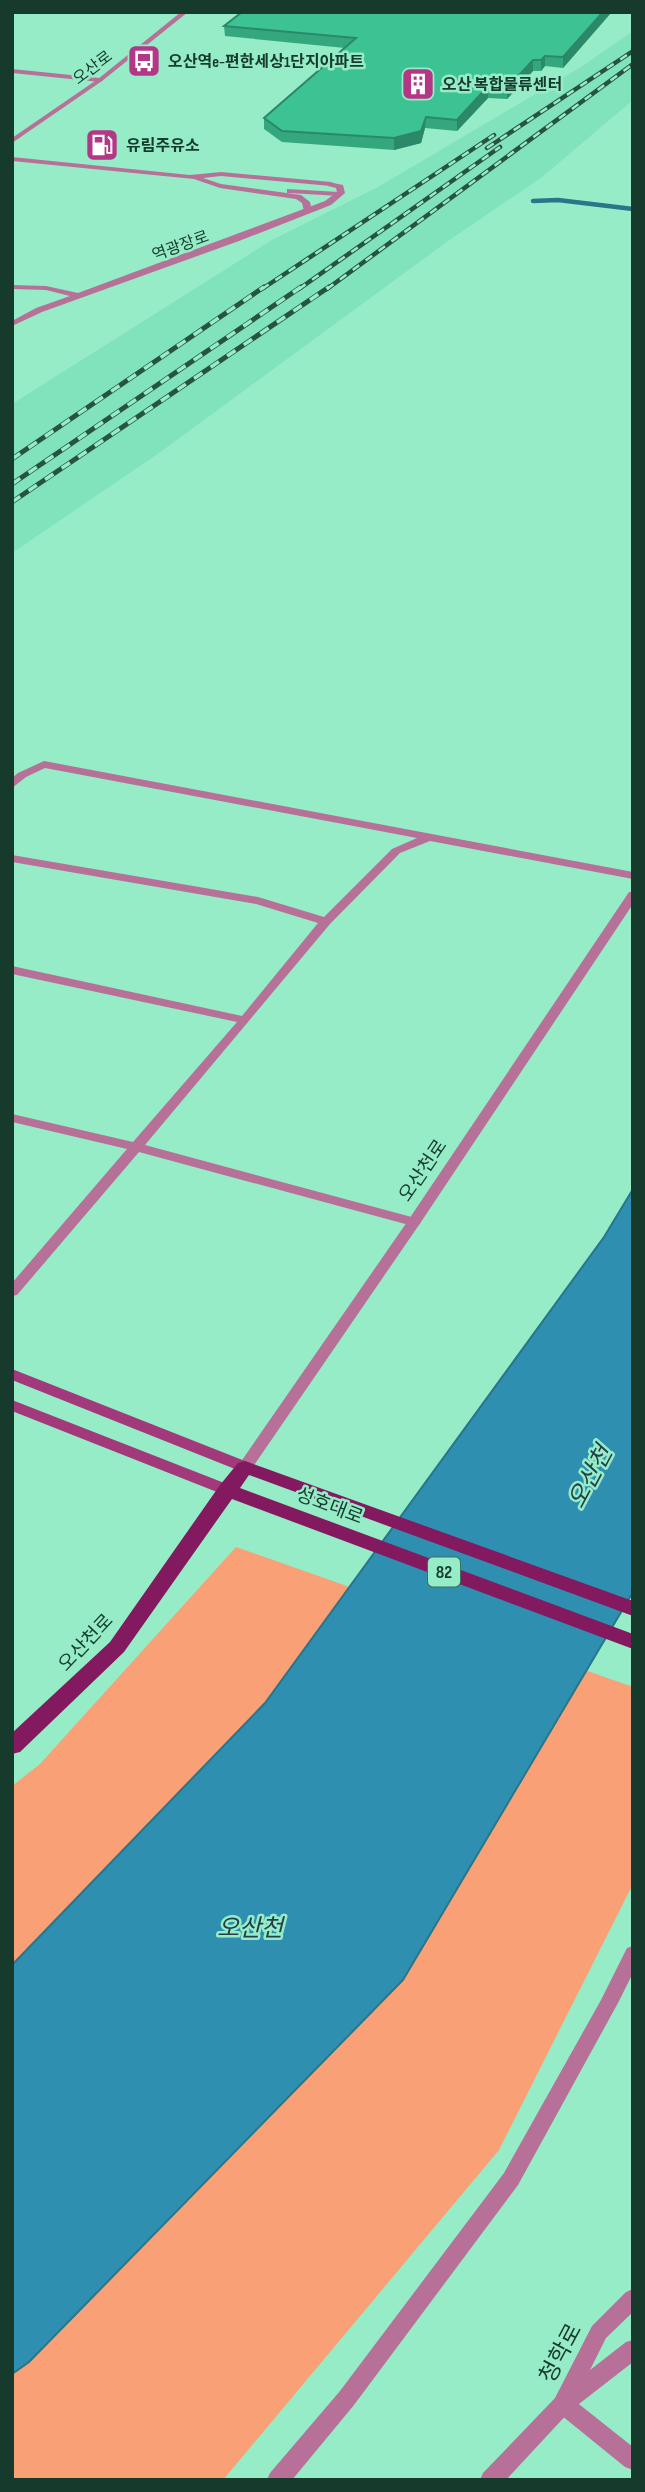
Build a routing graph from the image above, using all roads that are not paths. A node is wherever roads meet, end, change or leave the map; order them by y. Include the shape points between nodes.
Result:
1 (185, 12) edge
2 (12, 71) edge
3 (100, 80) junction
4 (12, 141) edge
5 (12, 159) edge
6 (190, 177) junction
7 (274, 192) junction
8 (339, 194) junction
9 (308, 211) junction
10 (12, 287) edge
11 (78, 295) junction
12 (12, 324) edge
13 (12, 785) edge
14 (432, 836) junction
15 (12, 858) edge
16 (633, 876) edge
17 (633, 895) edge
18 (326, 920) junction
19 (12, 970) edge
20 (245, 1020) junction
21 (12, 1118) edge
22 (137, 1147) junction
23 (414, 1222) junction
24 (12, 1292) edge
25 (12, 1374) edge
26 (12, 1405) edge
27 (244, 1467) junction
28 (227, 1490) junction
29 (633, 1609) edge
30 (633, 1642) edge
31 (12, 1746) edge
32 (633, 1953) edge
33 (633, 2298) edge
34 (633, 2349) edge
35 (563, 2404) junction
36 (633, 2460) edge
37 (278, 2480) edge
38 (491, 2480) edge

1 - 3 street, 오산로
2 - 3 street
3 - 4 street, 오산로
5 - 6 street
6 - 7 street via 220,186
6 - 8 street via 221,174 331,184 340,187
7 - 8 street
7 - 9 street via 298,197 306,202
8 - 9 street, 역광장로
9 - 11 street, 역광장로
10 - 11 street
11 - 12 street, 역광장로
13 - 14 street via 44,764
14 - 16 street
14 - 18 street via 396,851
15 - 18 street via 258,901
17 - 23 street, 오산천로
18 - 20 street
19 - 20 street
20 - 22 street
21 - 22 street
22 - 23 street
22 - 24 street
23 - 27 street, 오산천로
25 - 27 main road, 성호대로
26 - 28 main road, 성호대로
27 - 28 main road, 오산천로
27 - 29 main road, 성호대로 / 82
28 - 30 main road, 성호대로 / 82
28 - 31 main road, 오산천로 via 117,1647
32 - 37 street via 511,2179 346,2398
33 - 35 street, 청학로 via 598,2332
34 - 35 street, 청학로
35 - 36 street
35 - 38 street, 청학로

